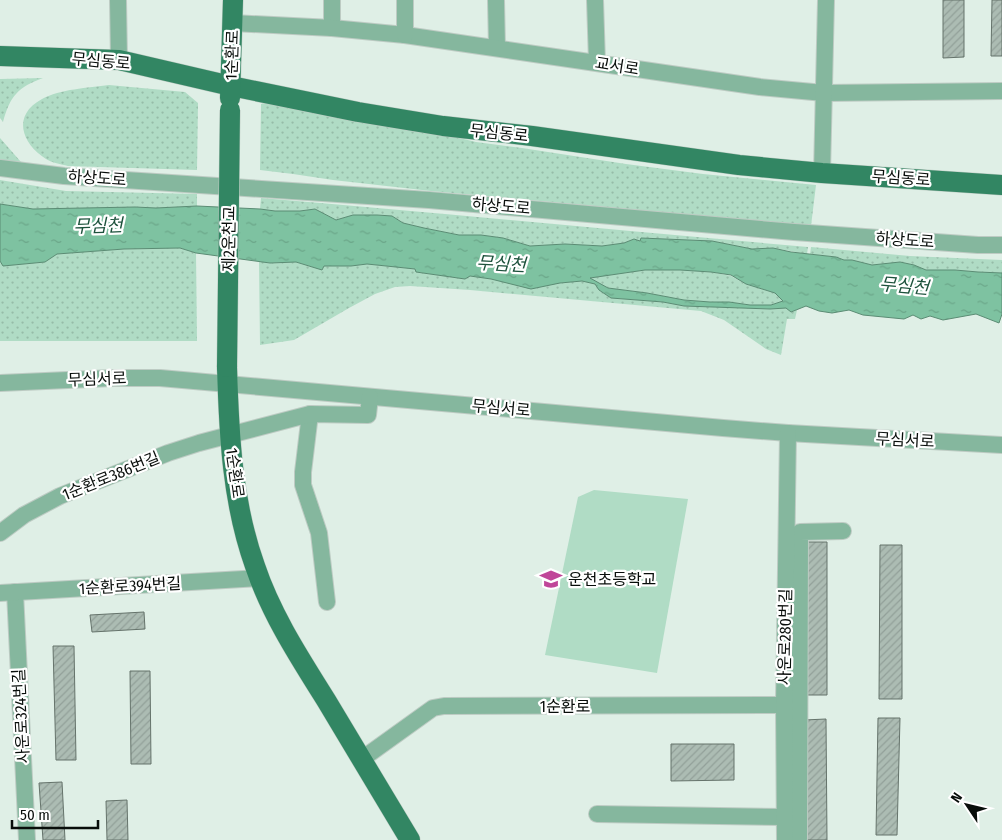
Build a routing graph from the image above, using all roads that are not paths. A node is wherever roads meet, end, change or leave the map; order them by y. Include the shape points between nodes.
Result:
1 (118, 0) edge
2 (233, 0) edge
3 (332, 0) edge
4 (405, 0) edge
5 (496, 0) edge
6 (595, 0) edge
7 (826, 0) edge
8 (233, 23) junction
9 (332, 28) junction
10 (405, 35) junction
11 (497, 48) junction
12 (0, 56) edge
13 (119, 60) junction
14 (597, 62) junction
15 (231, 86) junction
16 (1002, 91) edge
17 (824, 93) junction
18 (230, 110) joint
19 (0, 168) edge
20 (822, 172) junction
21 (1002, 185) edge
22 (1002, 244) edge
23 (228, 376) junction
24 (0, 383) edge
25 (370, 397) junction
26 (310, 414) junction
27 (788, 433) junction
28 (230, 434) junction
29 (1002, 445) edge
30 (843, 532) dead end
31 (0, 533) edge
32 (259, 578) junction
33 (8, 593) edge
34 (327, 602) dead end
35 (784, 705) junction
36 (362, 759) junction
37 (597, 814) dead end
38 (785, 817) junction
39 (792, 839) edge
40 (27, 840) edge
41 (410, 840) edge

1 - 13 street
2 - 8 main road, 1순환로
3 - 9 street
4 - 10 street
5 - 11 street
6 - 14 street
7 - 17 street
8 - 9 street, 교서로
8 - 15 main road, 1순환로
9 - 10 street, 교서로
10 - 11 street, 교서로
11 - 14 street, 교서로
12 - 13 main road, 무심동로
13 - 15 main road, 무심동로
14 - 17 street, 교서로 via 760,87
15 - 18 main road, 1순환로
15 - 20 main road, 무심동로 via 443,126 738,165
16 - 17 street, 교서로
17 - 20 street
18 - 23 main road, 제2운천교, bridge
19 - 22 street, 하상도로 via 64,176 429,200 978,245
20 - 21 main road, 무심동로
23 - 24 street, 무심서로
23 - 25 street, 무심서로
23 - 28 main road, 1순환로
25 - 26 street, 1순환로386번길 via 368,415
25 - 27 street, 무심서로
26 - 28 street, 1순환로386번길
26 - 34 street via 303,485 320,533
27 - 29 street, 무심서로
27 - 35 street, 사운로280번길
28 - 31 street, 1순환로386번길 via 168,453 60,496 24,515
28 - 32 main road, 1순환로 via 234,481
30 - 39 street via 800,532
32 - 33 street, 1순환로394번길
32 - 36 main road, 1순환로 via 294,647
33 - 40 street, 사운로324번길
35 - 36 street, 1순환로 via 444,706 433,708
35 - 38 street, 사운로280번길
36 - 41 main road, 1순환로
37 - 38 street
38 - 39 street, 사운로280번길

